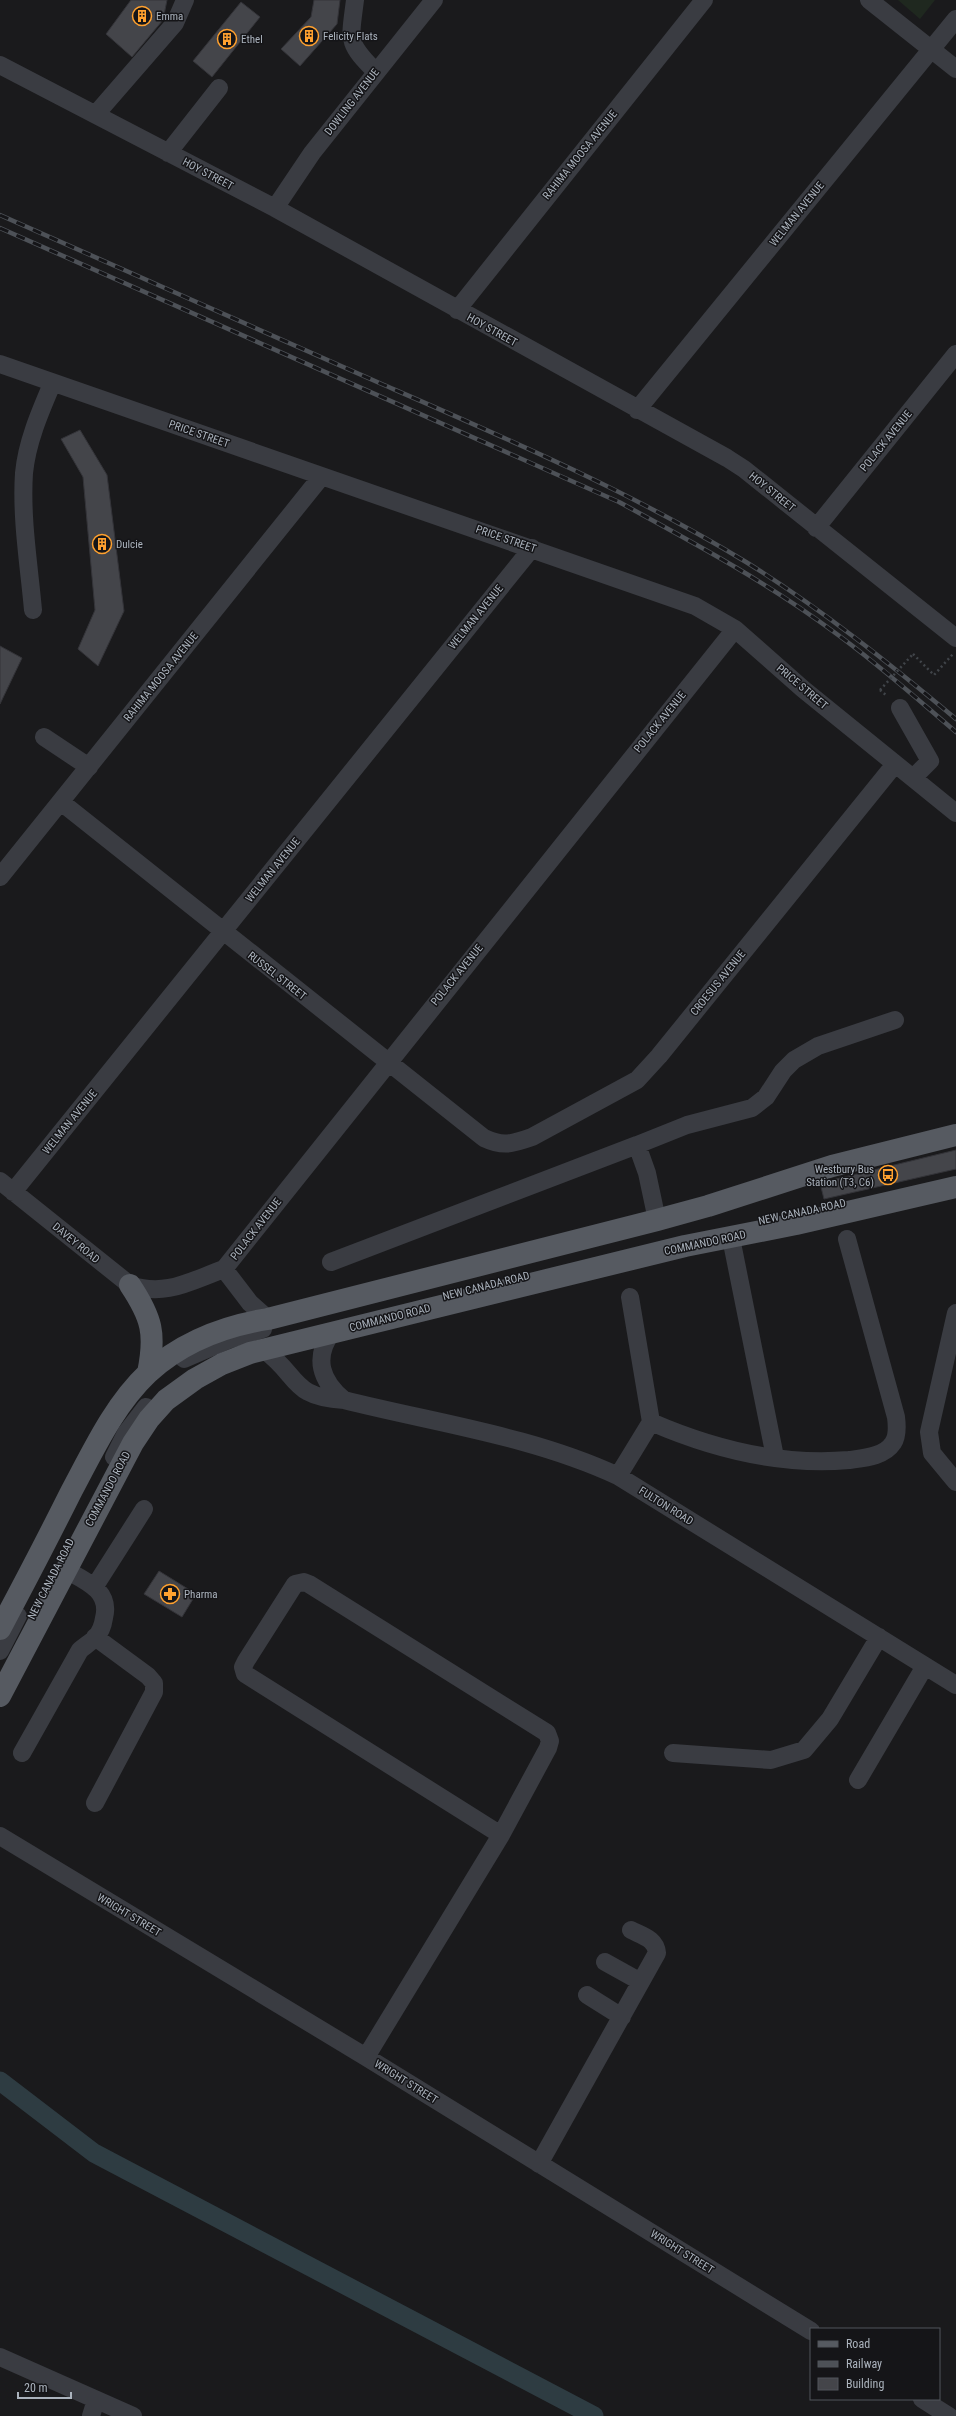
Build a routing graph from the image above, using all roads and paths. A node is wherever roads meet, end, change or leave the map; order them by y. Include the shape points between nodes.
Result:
1 (185, 0) edge
2 (355, 0) edge
3 (434, 0) edge
4 (704, 0) edge
5 (869, 0) edge
6 (956, 19) edge
7 (932, 50) junction
8 (0, 65) edge
9 (956, 69) edge
10 (376, 72) junction
11 (219, 88) dead end
12 (96, 114) junction
13 (168, 152) junction
14 (275, 208) junction
15 (457, 310) junction
16 (956, 354) edge
17 (0, 364) edge
18 (52, 384) junction
19 (637, 410) junction
20 (321, 477) junction
21 (816, 528) junction
22 (532, 548) junction
23 (33, 610) dead end
24 (735, 629) junction
25 (956, 638) edge
26 (956, 651) edge
27 (880, 690) dead end
28 (900, 708) dead end
29 (44, 737) dead end
30 (895, 764) junction
31 (89, 767) junction
32 (913, 778) junction
33 (60, 802) junction
34 (956, 813) edge
35 (0, 877) edge
36 (223, 933) junction
37 (895, 1020) dead end
38 (388, 1063) junction
39 (956, 1136) edge
40 (498, 1144) joint
41 (637, 1145) junction
42 (956, 1146) edge
43 (956, 1177) edge
44 (7, 1186) edge
45 (956, 1188) edge
46 (657, 1220) junction
47 (731, 1238) junction
48 (847, 1239) dead end
49 (331, 1262) dead end
50 (224, 1269) junction
51 (130, 1285) junction
52 (159, 1291) joint
53 (630, 1297) dead end
54 (956, 1314) edge
55 (268, 1319) junction
56 (332, 1332) junction
57 (264, 1350) junction
58 (148, 1373) junction
59 (344, 1400) junction
60 (651, 1422) junction
61 (775, 1457) junction
62 (618, 1476) junction
63 (956, 1482) edge
64 (144, 1509) dead end
65 (66, 1570) junction
66 (95, 1586) junction
67 (0, 1629) edge
68 (95, 1637) junction
69 (879, 1637) junction
70 (0, 1651) edge
71 (925, 1666) junction
72 (0, 1678) edge
73 (956, 1685) edge
74 (0, 1696) edge
75 (22, 1753) dead end
76 (673, 1753) dead end
77 (858, 1780) dead end
78 (95, 1803) dead end
79 (501, 1835) junction
80 (0, 1836) edge
81 (631, 1930) dead end
82 (605, 1962) dead end
83 (641, 1982) junction
84 (587, 1996) dead end
85 (622, 2017) junction
86 (366, 2057) junction
87 (539, 2164) junction
88 (810, 2330) edge
89 (0, 2357) edge
90 (924, 2400) edge
91 (93, 2408) edge
92 (133, 2416) edge
93 (949, 2416) edge

1 - 12 street via 175,23
2 - 10 street via 350,38 352,45
3 - 10 street, DOWLING AVENUE
4 - 15 street, RAHIMA MOOSA AVENUE
5 - 7 street
6 - 7 street, WELMAN AVENUE
7 - 9 street
7 - 19 street, WELMAN AVENUE
8 - 12 street, HOY STREET
10 - 14 street, DOWLING AVENUE via 312,153
11 - 13 street
12 - 13 street, HOY STREET
13 - 14 street, HOY STREET
14 - 15 street, HOY STREET
15 - 19 street, HOY STREET
16 - 21 street, POLACK AVENUE
17 - 18 street, PRICE STREET
18 - 20 street, PRICE STREET
18 - 23 street via 29,447 24,472
19 - 21 street, HOY STREET via 744,469
20 - 22 street, PRICE STREET
20 - 31 street, RAHIMA MOOSA AVENUE
21 - 25 street, HOY STREET
22 - 24 street, PRICE STREET via 695,606
22 - 36 street, WELMAN AVENUE
24 - 30 street, PRICE STREET via 803,689
24 - 38 street, POLACK AVENUE
26 - 27 path, bridge via 934,675 912,654
28 - 32 street via 930,761
29 - 31 street
30 - 32 street, PRICE STREET
30 - 40 street, CROESUS AVENUE via 637,1080 532,1138
31 - 33 street, RAHIMA MOOSA AVENUE
32 - 34 street, PRICE STREET
33 - 35 street, RAHIMA MOOSA AVENUE
33 - 36 street, RUSSEL STREET
36 - 38 street, RUSSEL STREET
36 - 44 street, WELMAN AVENUE
37 - 41 street via 818,1046 794,1060 783,1071 766,1097 752,1108 687,1125
38 - 40 street, RUSSEL STREET via 484,1138
38 - 50 street, POLACK AVENUE
39 - 46 main road via 832,1166
41 - 46 street via 647,1173
41 - 49 street
42 - 70 street, NEW CANADA ROAD via 832,1176 727,1211 259,1330 184,1358 157,1377 136,1399 113,1435
43 - 72 street, NEW CANADA ROAD via 721,1230 272,1338 225,1352 202,1363 165,1388 142,1410 126,1433
44 - 51 street, DAVEY ROAD
45 - 47 main road, COMMANDO ROAD
46 - 55 main road
47 - 56 main road, COMMANDO ROAD via 685,1246
47 - 61 street
48 - 61 street via 896,1417 897,1431 894,1443 885,1451 859,1459 825,1462
50 - 52 street, POLACK AVENUE
50 - 55 street via 250,1303
51 - 52 street, DAVEY ROAD via 146,1291
51 - 58 main road via 150,1322 153,1349
53 - 60 street
54 - 63 street via 929,1432 932,1453
55 - 58 main road via 242,1323 207,1335 171,1355
56 - 57 main road, COMMANDO ROAD
56 - 59 street via 323,1350 323,1372 327,1382
57 - 59 street, FULTON ROAD via 305,1391 318,1397
57 - 65 main road, COMMANDO ROAD via 222,1364 166,1400 133,1442
58 - 67 main road via 130,1393 105,1430
59 - 62 street, FULTON ROAD via 543,1447 591,1463
60 - 61 street via 697,1440 748,1454
60 - 62 street
62 - 69 street, FULTON ROAD
64 - 66 street
65 - 66 street
65 - 74 main road, COMMANDO ROAD
66 - 68 street via 103,1596 106,1610 103,1624
68 - 75 street via 80,1650
68 - 78 street via 154,1683 154,1692
69 - 71 street, FULTON ROAD
69 - 76 street via 830,1719 804,1750 771,1760
71 - 73 street, FULTON ROAD
71 - 77 street
79 - 79 street via 548,1748 550,1741 547,1733 309,1584 295,1584 246,1661 243,1668 245,1674
79 - 86 street
80 - 86 street, WRIGHT STREET
81 - 83 street via 653,1941 656,1946 657,1953
82 - 83 street
83 - 85 street
84 - 85 street
85 - 87 street
86 - 87 street, WRIGHT STREET
87 - 88 street, WRIGHT STREET
89 - 91 street
90 - 93 street
91 - 92 street

